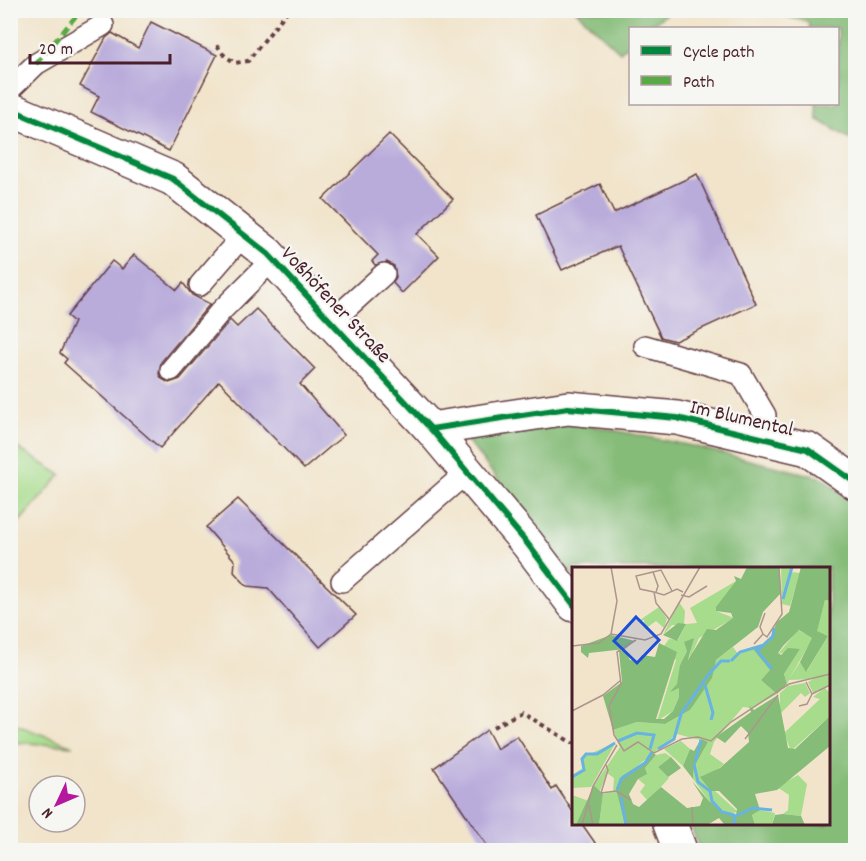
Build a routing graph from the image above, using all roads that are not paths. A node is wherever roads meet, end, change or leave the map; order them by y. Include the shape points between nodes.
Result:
1 (103, 25) dead end
2 (10, 88) edge
3 (10, 109) edge
4 (244, 234) junction
5 (273, 259) junction
6 (384, 274) dead end
7 (200, 285) dead end
8 (331, 322) junction
9 (645, 346) dead end
10 (171, 370) dead end
11 (431, 429) junction
12 (763, 438) junction
13 (466, 472) junction
14 (855, 483) edge
15 (342, 581) dead end
16 (572, 604) edge
17 (670, 825) edge
18 (681, 850) edge

1 - 2 lane via 36,64
3 - 4 street, Voßhöfener Straße via 173,179
4 - 5 street, Voßhöfener Straße
4 - 7 lane
5 - 8 street, Voßhöfener Straße
5 - 10 lane via 220,312
6 - 8 lane
8 - 11 street, Voßhöfener Straße
9 - 12 lane via 741,374 765,416
11 - 12 street, Im Blumental via 568,408 677,418
11 - 13 street, Voßhöfener Straße
12 - 14 street, Im Blumental via 808,449
13 - 15 lane
13 - 16 street, Voßhöfener Straße
17 - 18 street

